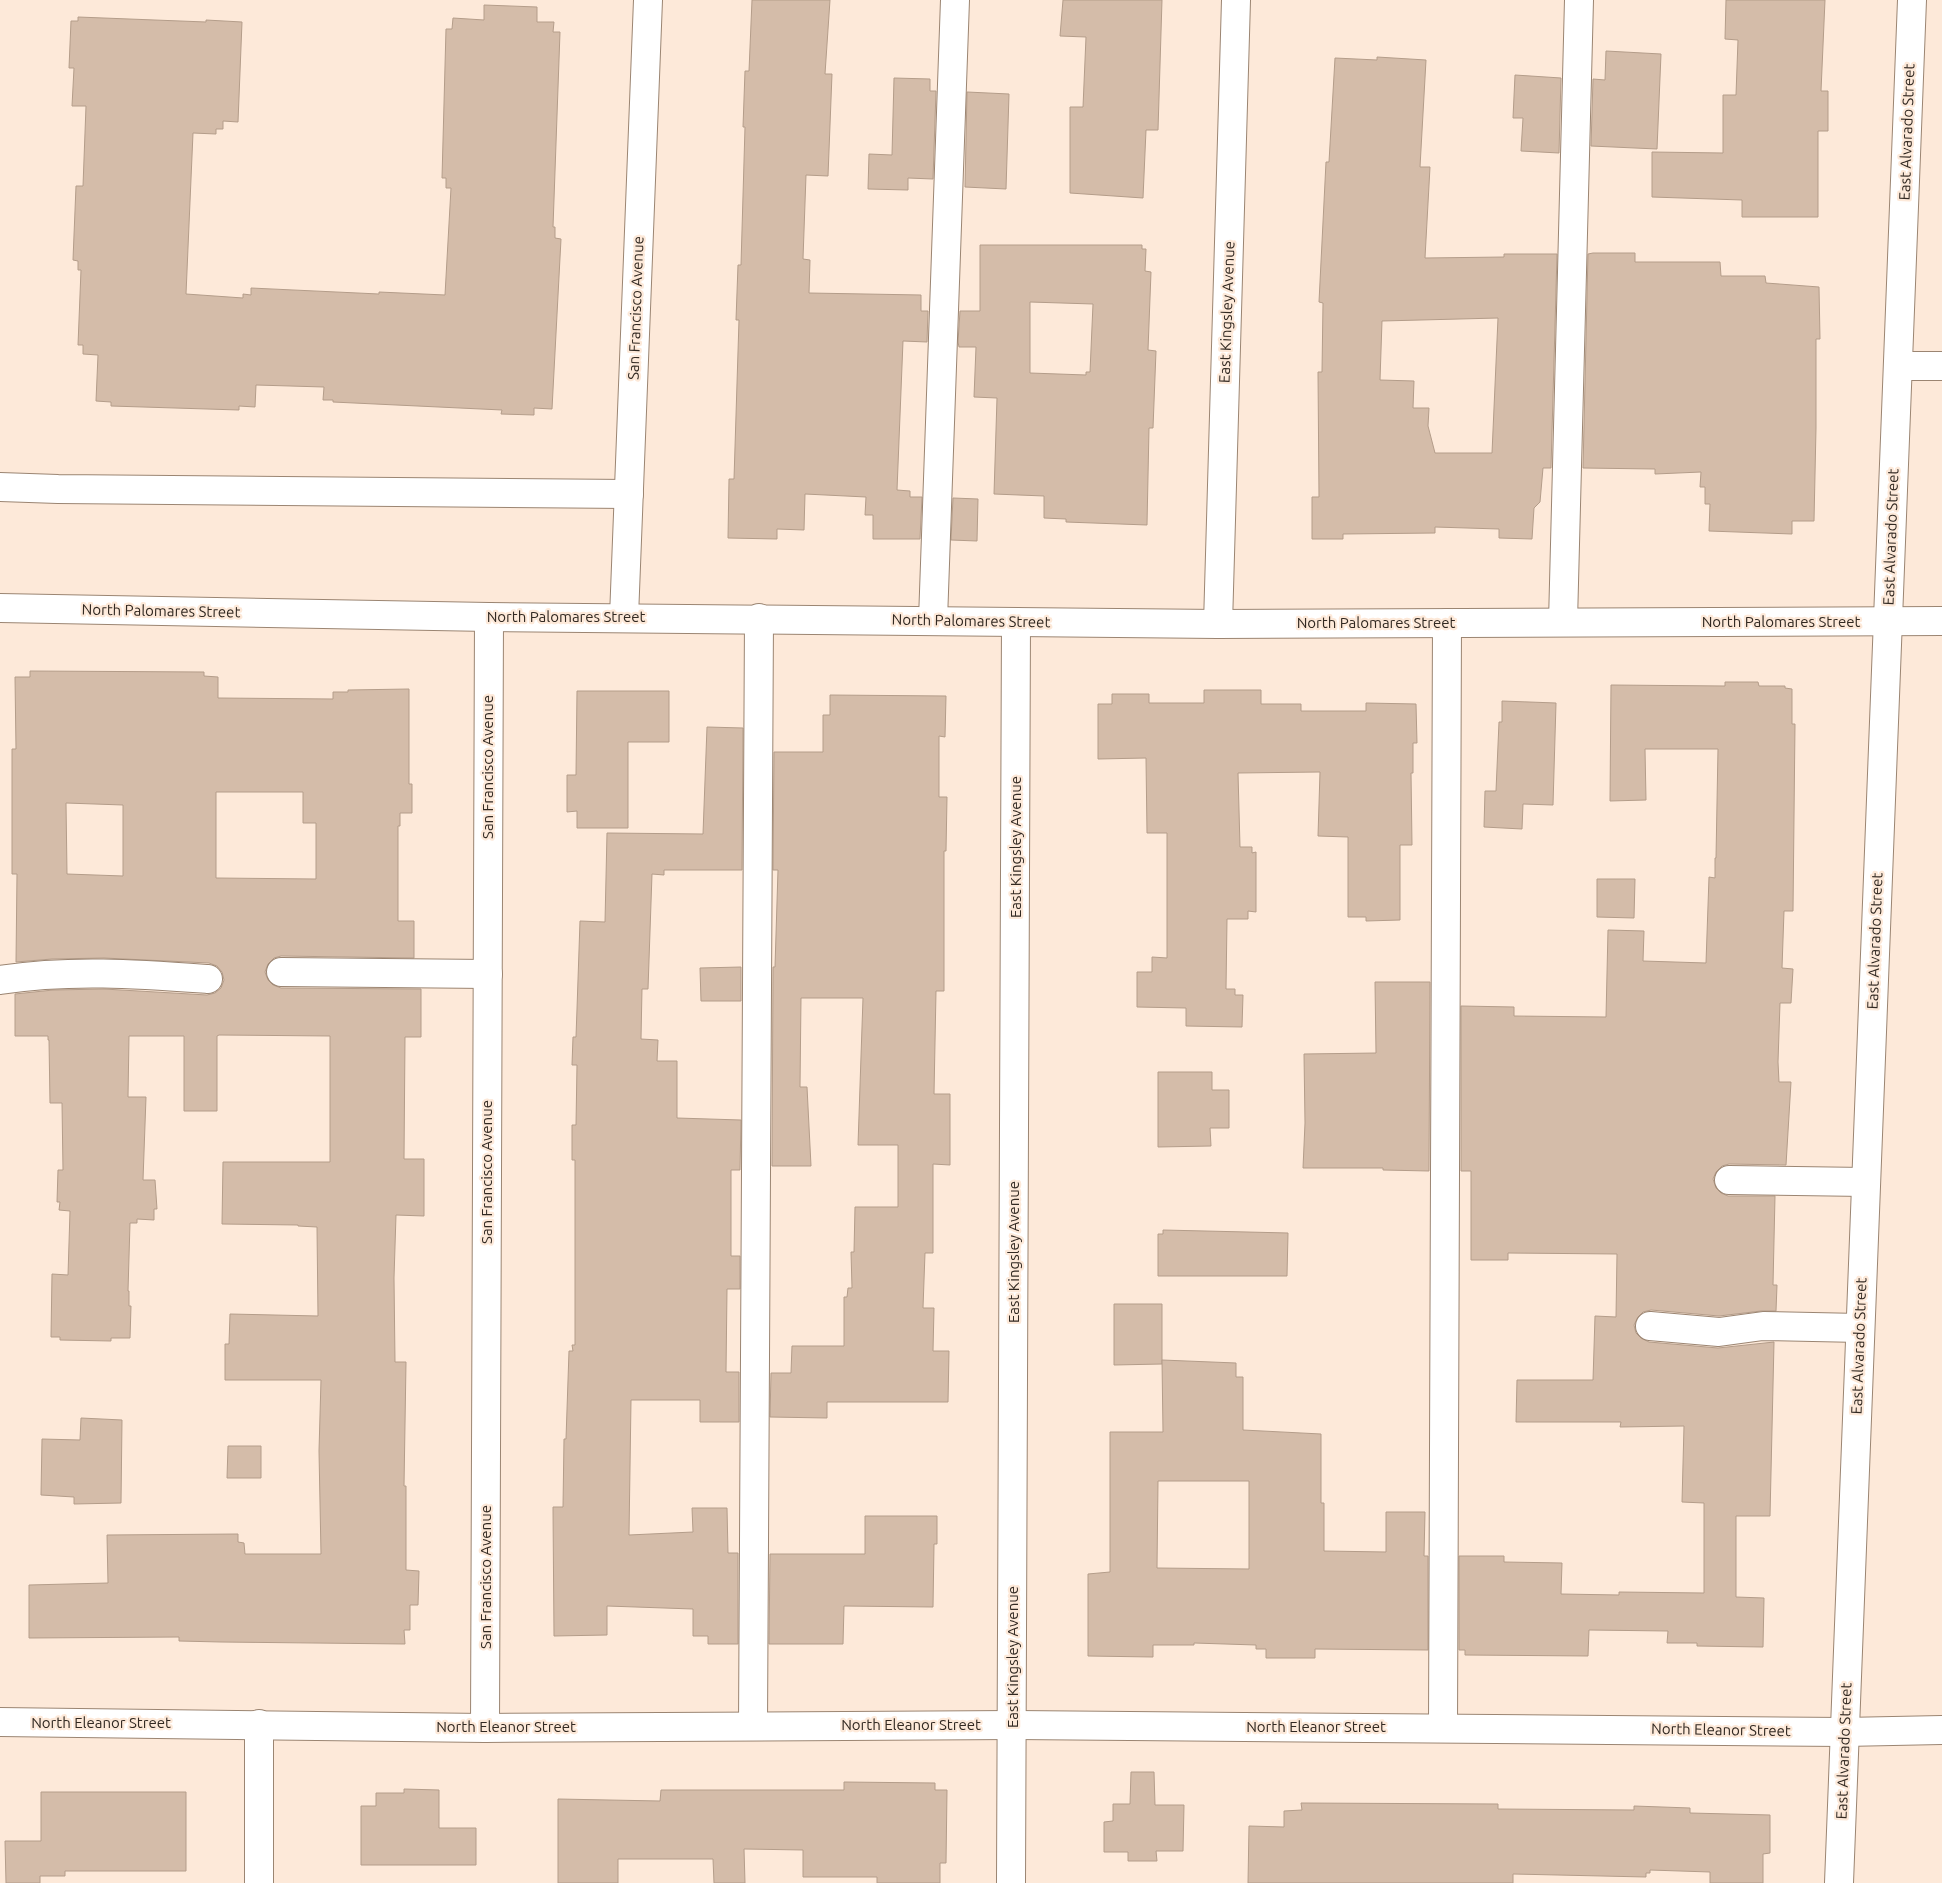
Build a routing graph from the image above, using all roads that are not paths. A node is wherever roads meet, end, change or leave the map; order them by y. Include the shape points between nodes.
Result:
1 (648, 0) edge
2 (955, 0) edge
3 (1236, 0) edge
4 (1579, 0) edge
5 (1912, 0) edge
6 (1898, 366) junction
7 (1942, 366) edge
8 (0, 487) edge
9 (629, 494) junction
10 (0, 608) edge
11 (489, 616) junction
12 (624, 617) junction
13 (759, 618) junction
14 (933, 620) junction
15 (1016, 622) junction
16 (1563, 622) junction
17 (1888, 622) junction
18 (1942, 622) edge
19 (1448, 623) junction
20 (1218, 624) junction
21 (281, 972) dead end
22 (488, 974) junction
23 (208, 979) dead end
24 (0, 980) edge
25 (1729, 1180) dead end
26 (1865, 1182) junction
27 (1650, 1326) dead end
28 (1860, 1328) junction
29 (0, 1722) edge
30 (259, 1724) junction
31 (1013, 1724) junction
32 (753, 1726) junction
33 (485, 1728) junction
34 (1443, 1728) junction
35 (1942, 1730) edge
36 (1844, 1732) junction
37 (259, 1883) edge
38 (1011, 1883) edge
39 (1839, 1883) edge

1 - 9 street, San Francisco Avenue
2 - 14 street
3 - 20 street, East Kingsley Avenue
4 - 16 street
5 - 6 street, East Alvarado Street
6 - 7 street
6 - 17 street, East Alvarado Street
8 - 9 street
9 - 12 street, San Francisco Avenue
10 - 11 street, North Palomares Street
11 - 12 street, North Palomares Street
11 - 22 street, San Francisco Avenue
12 - 13 street, North Palomares Street
13 - 14 street, North Palomares Street
13 - 32 street
14 - 15 street, North Palomares Street
15 - 20 street, North Palomares Street
15 - 31 street, East Kingsley Avenue
16 - 17 street, North Palomares Street
16 - 19 street, North Palomares Street
17 - 18 street, North Palomares Street
17 - 26 street, East Alvarado Street
19 - 20 street, North Palomares Street
19 - 34 street
21 - 22 street
22 - 33 street, San Francisco Avenue
23 - 24 street via 57,973
25 - 26 street
26 - 28 street, East Alvarado Street
27 - 28 street via 1719,1332 1763,1326
28 - 36 street, East Alvarado Street
29 - 30 street, North Eleanor Street
30 - 33 street, North Eleanor Street
30 - 37 street
31 - 32 street, North Eleanor Street
31 - 34 street, North Eleanor Street
31 - 38 street, East Kingsley Avenue
32 - 33 street, North Eleanor Street
34 - 36 street, North Eleanor Street
35 - 36 street, North Eleanor Street
36 - 39 street, East Alvarado Street

